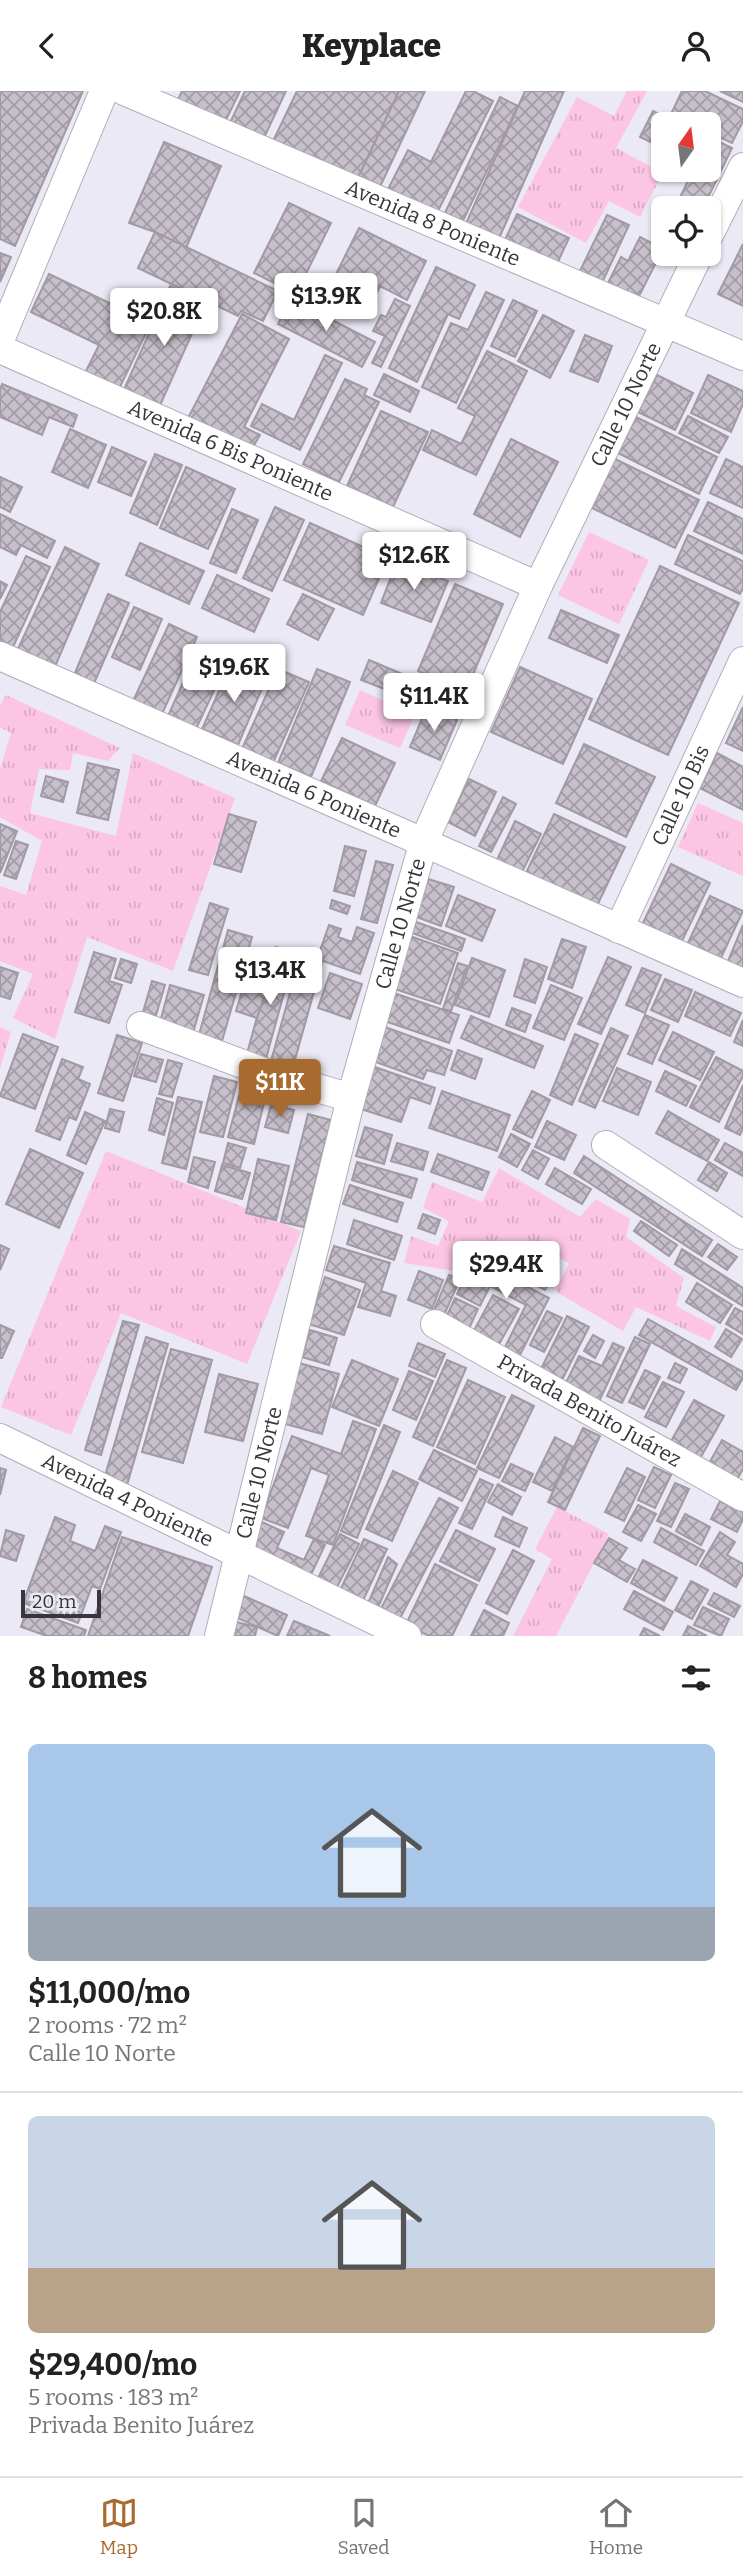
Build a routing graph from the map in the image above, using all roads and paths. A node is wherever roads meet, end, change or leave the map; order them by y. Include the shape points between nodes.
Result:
1 (104, 91) edge
2 (124, 91) edge
3 (743, 167) edge
4 (721, 211) edge
5 (693, 266) edge
6 (664, 323) junction
7 (0, 340) edge
8 (0, 349) edge
9 (743, 356) edge
10 (538, 586) junction
11 (0, 656) edge
12 (743, 661) edge
13 (424, 841) junction
14 (619, 929) junction
15 (743, 983) edge
16 (141, 1026) dead end
17 (351, 1098) junction
18 (607, 1145) dead end
19 (743, 1235) edge
20 (435, 1324) dead end
21 (0, 1438) edge
22 (743, 1497) edge
23 (239, 1556) junction
24 (219, 1636) edge
25 (407, 1636) edge

1 - 7 street
2 - 6 street, Avenida 8 Poniente
3 - 4 street
5 - 6 street, Calle 10 Norte
6 - 9 street, Avenida 8 Poniente
6 - 10 street, Calle 10 Norte
8 - 10 street, Avenida 6 Bis Poniente
10 - 13 street, Calle 10 Norte
11 - 13 street, Avenida 6 Poniente
12 - 14 street, Calle 10 Bis
13 - 14 street, Avenida 6 Poniente
13 - 17 street, Calle 10 Norte
14 - 15 street, Avenida 6 Poniente
16 - 17 street via 264,1072
17 - 23 street, Calle 10 Norte
18 - 19 street
20 - 22 street, Privada Benito Juárez
21 - 23 street, Avenida 4 Poniente
23 - 24 street, Calle 10 Norte
23 - 25 street, Avenida 4 Poniente

